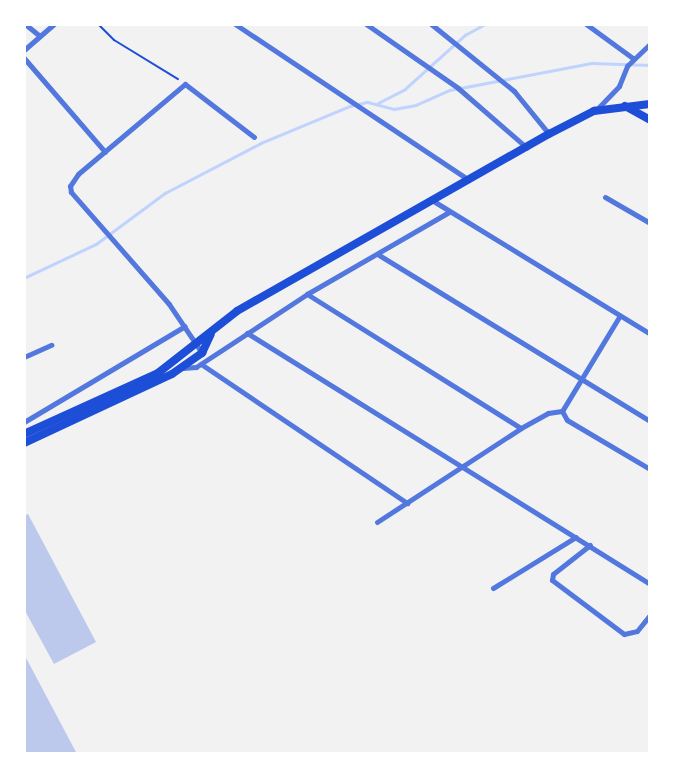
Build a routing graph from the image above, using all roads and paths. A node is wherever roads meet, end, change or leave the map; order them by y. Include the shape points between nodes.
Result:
1 (25, 24) edge
2 (54, 24) edge
3 (99, 24) edge
4 (235, 24) edge
5 (366, 24) edge
6 (431, 24) edge
7 (586, 24) edge
8 (40, 36) junction
9 (649, 44) edge
10 (24, 50) edge
11 (24, 58) edge
12 (633, 60) junction
13 (185, 84) junction
14 (649, 104) edge
15 (625, 106) junction
16 (594, 111) junction
17 (649, 120) edge
18 (550, 134) junction
19 (254, 137) dead end
20 (527, 148) junction
21 (105, 152) junction
22 (471, 181) junction
23 (605, 198) dead end
24 (435, 202) junction
25 (449, 212) junction
26 (649, 214) edge
27 (647, 222) edge
28 (379, 255) junction
29 (307, 294) junction
30 (619, 317) junction
31 (186, 326) junction
32 (212, 332) junction
33 (247, 333) junction
34 (649, 334) edge
35 (197, 344) junction
36 (51, 345) dead end
37 (202, 353) junction
38 (24, 357) edge
39 (201, 364) junction
40 (170, 365) junction
41 (182, 368) junction
42 (580, 377) junction
43 (562, 411) junction
44 (649, 421) edge
45 (24, 422) edge
46 (521, 428) junction
47 (24, 434) edge
48 (24, 443) edge
49 (461, 468) junction
50 (649, 469) edge
51 (407, 503) junction
52 (377, 523) dead end
53 (576, 537) junction
54 (590, 545) junction
55 (649, 584) edge
56 (493, 588) dead end
57 (649, 615) edge

1 - 8 street
2 - 8 street
3 - 13 path via 114,40
4 - 22 street
5 - 20 street via 458,88
6 - 18 street via 514,92
7 - 12 street
8 - 10 street
9 - 12 street
11 - 21 street
12 - 16 street via 619,86
13 - 19 street
13 - 21 street
14 - 15 main road
15 - 16 main road
15 - 17 main road
16 - 18 main road
18 - 20 main road
20 - 22 main road
21 - 31 street via 78,174 71,192
22 - 24 main road
23 - 27 street
24 - 25 street
24 - 32 main road via 237,311
25 - 28 street
25 - 30 street
26 - 27 street
28 - 29 street
28 - 42 street
29 - 33 street
29 - 46 street
30 - 34 street
30 - 42 street
31 - 35 street
31 - 45 street
32 - 35 main road
32 - 37 main road
33 - 39 street
33 - 49 street
35 - 37 street
35 - 40 main road
36 - 38 street
37 - 41 main road
39 - 41 street
39 - 51 street
40 - 41 street
40 - 47 main road
41 - 48 main road
42 - 43 street
42 - 44 street
43 - 46 street via 548,413
43 - 50 street via 567,420
46 - 49 street
49 - 51 street
49 - 53 street
51 - 52 street
53 - 54 street
53 - 56 street
54 - 55 street
54 - 57 street via 553,574 552,580 624,634 637,631

